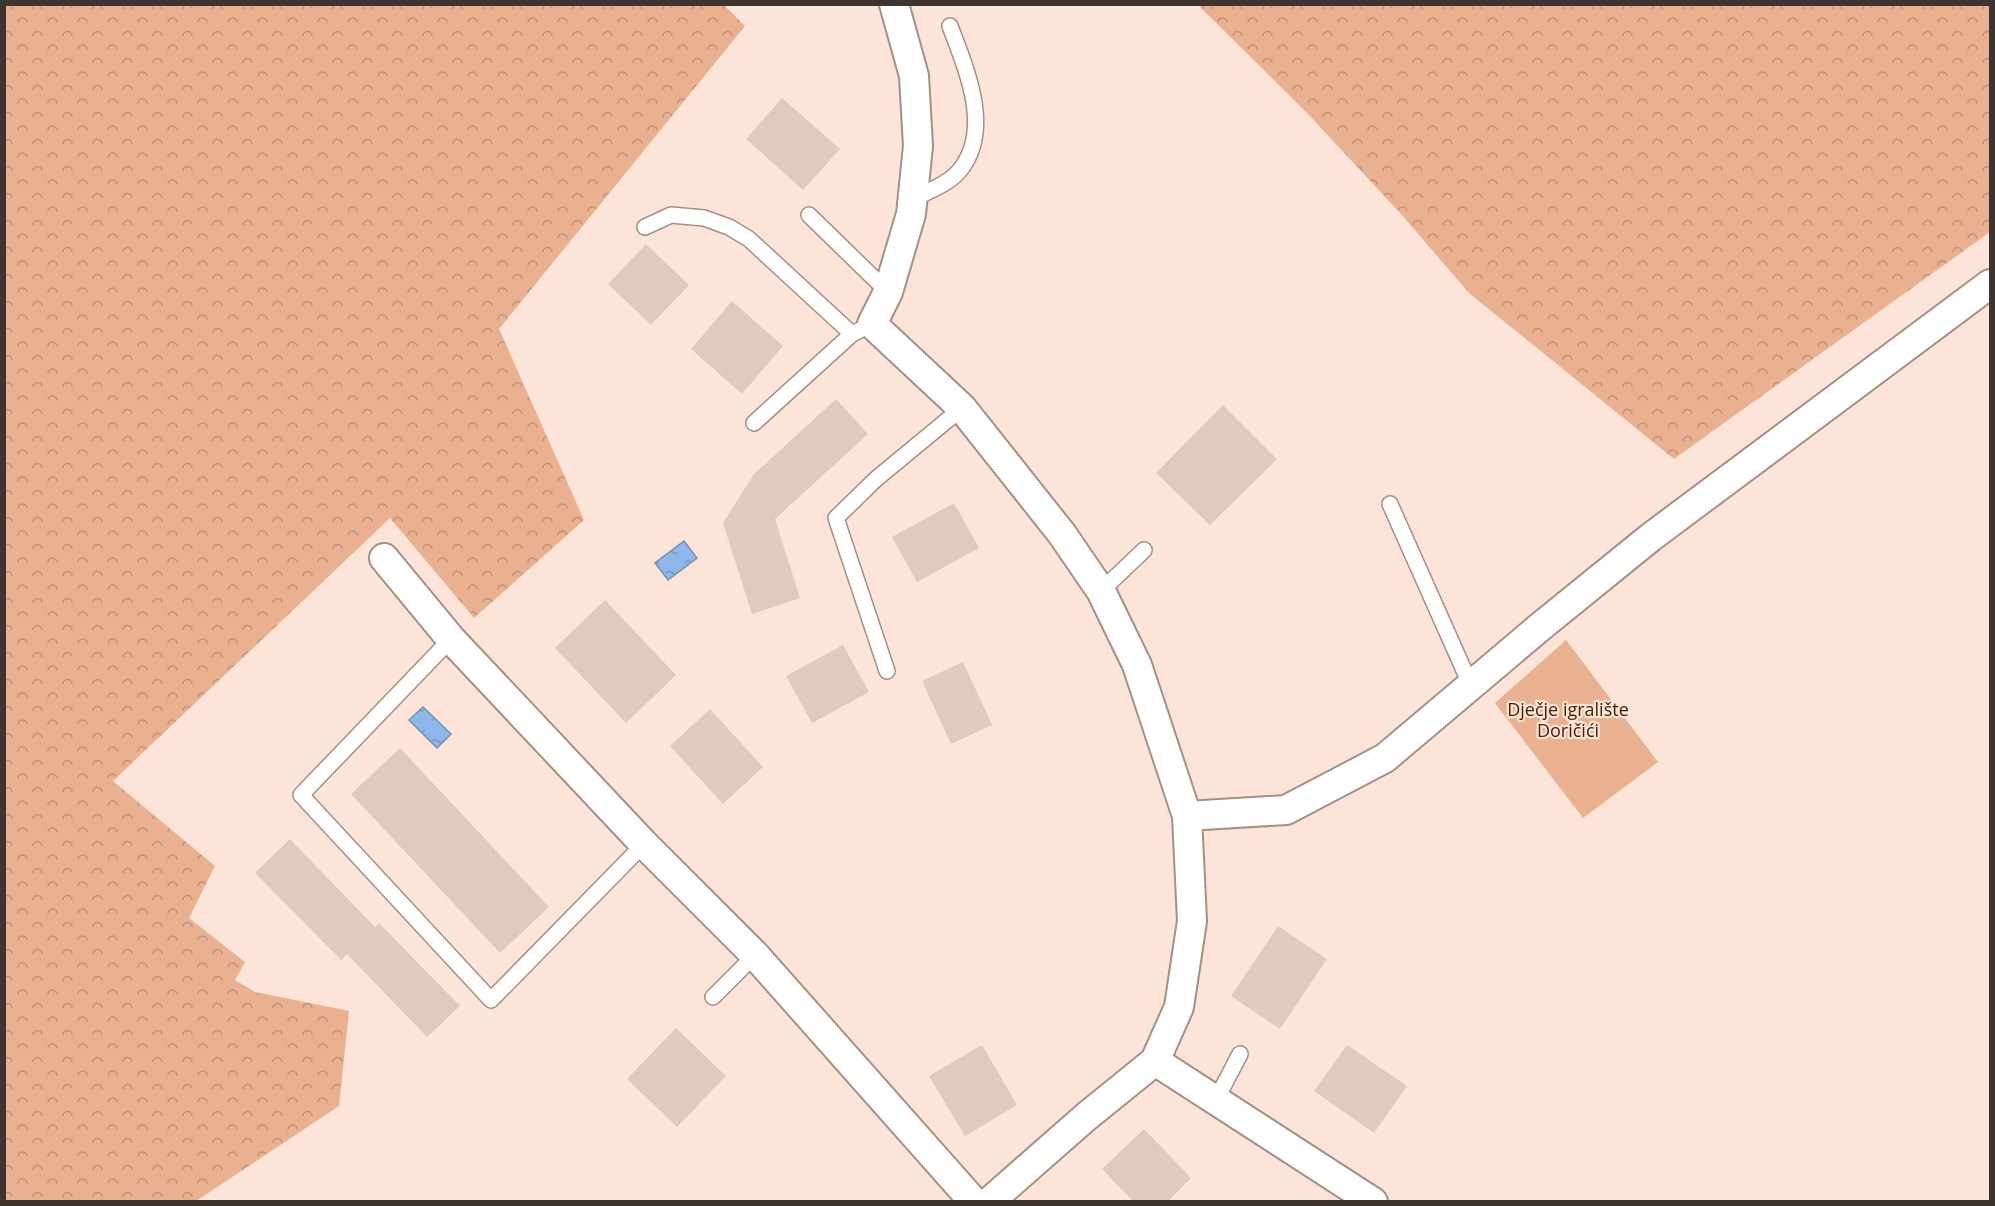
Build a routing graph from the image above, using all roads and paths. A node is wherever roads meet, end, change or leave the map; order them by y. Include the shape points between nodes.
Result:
1 (894, 4) edge
2 (950, 26) dead end
3 (913, 199) junction
4 (809, 215) dead end
5 (645, 227) dead end
6 (1990, 284) edge
7 (888, 292) junction
8 (862, 329) junction
9 (962, 408) junction
10 (754, 423) dead end
11 (1390, 504) dead end
12 (1144, 550) dead end
13 (384, 558) dead end
14 (1101, 591) junction
15 (451, 639) junction
16 (887, 671) dead end
17 (1471, 686) junction
18 (1187, 816) junction
19 (644, 844) junction
20 (755, 955) junction
21 (713, 997) dead end
22 (1240, 1054) dead end
23 (1155, 1061) junction
24 (1216, 1100) junction
25 (974, 1202) edge
26 (989, 1202) edge
27 (1373, 1202) edge

1 - 3 street via 914,76 918,146
2 - 3 lane via 970,80 976,118 972,147 959,171
3 - 7 street
4 - 7 lane
5 - 8 lane via 671,215 704,218 729,227
6 - 17 street via 1651,537
7 - 8 street
8 - 9 street
8 - 10 lane
9 - 14 street via 1062,534
9 - 16 lane via 876,479 836,518
11 - 17 lane
12 - 14 lane
13 - 15 street
14 - 18 street via 1137,665
15 - 19 street
15 - 19 lane via 301,795 491,1000
17 - 18 street via 1385,758 1286,810
18 - 23 street via 1192,921 1179,1007
19 - 20 street
20 - 21 lane
20 - 25 street
22 - 24 lane
23 - 24 street
23 - 26 street
24 - 27 street

